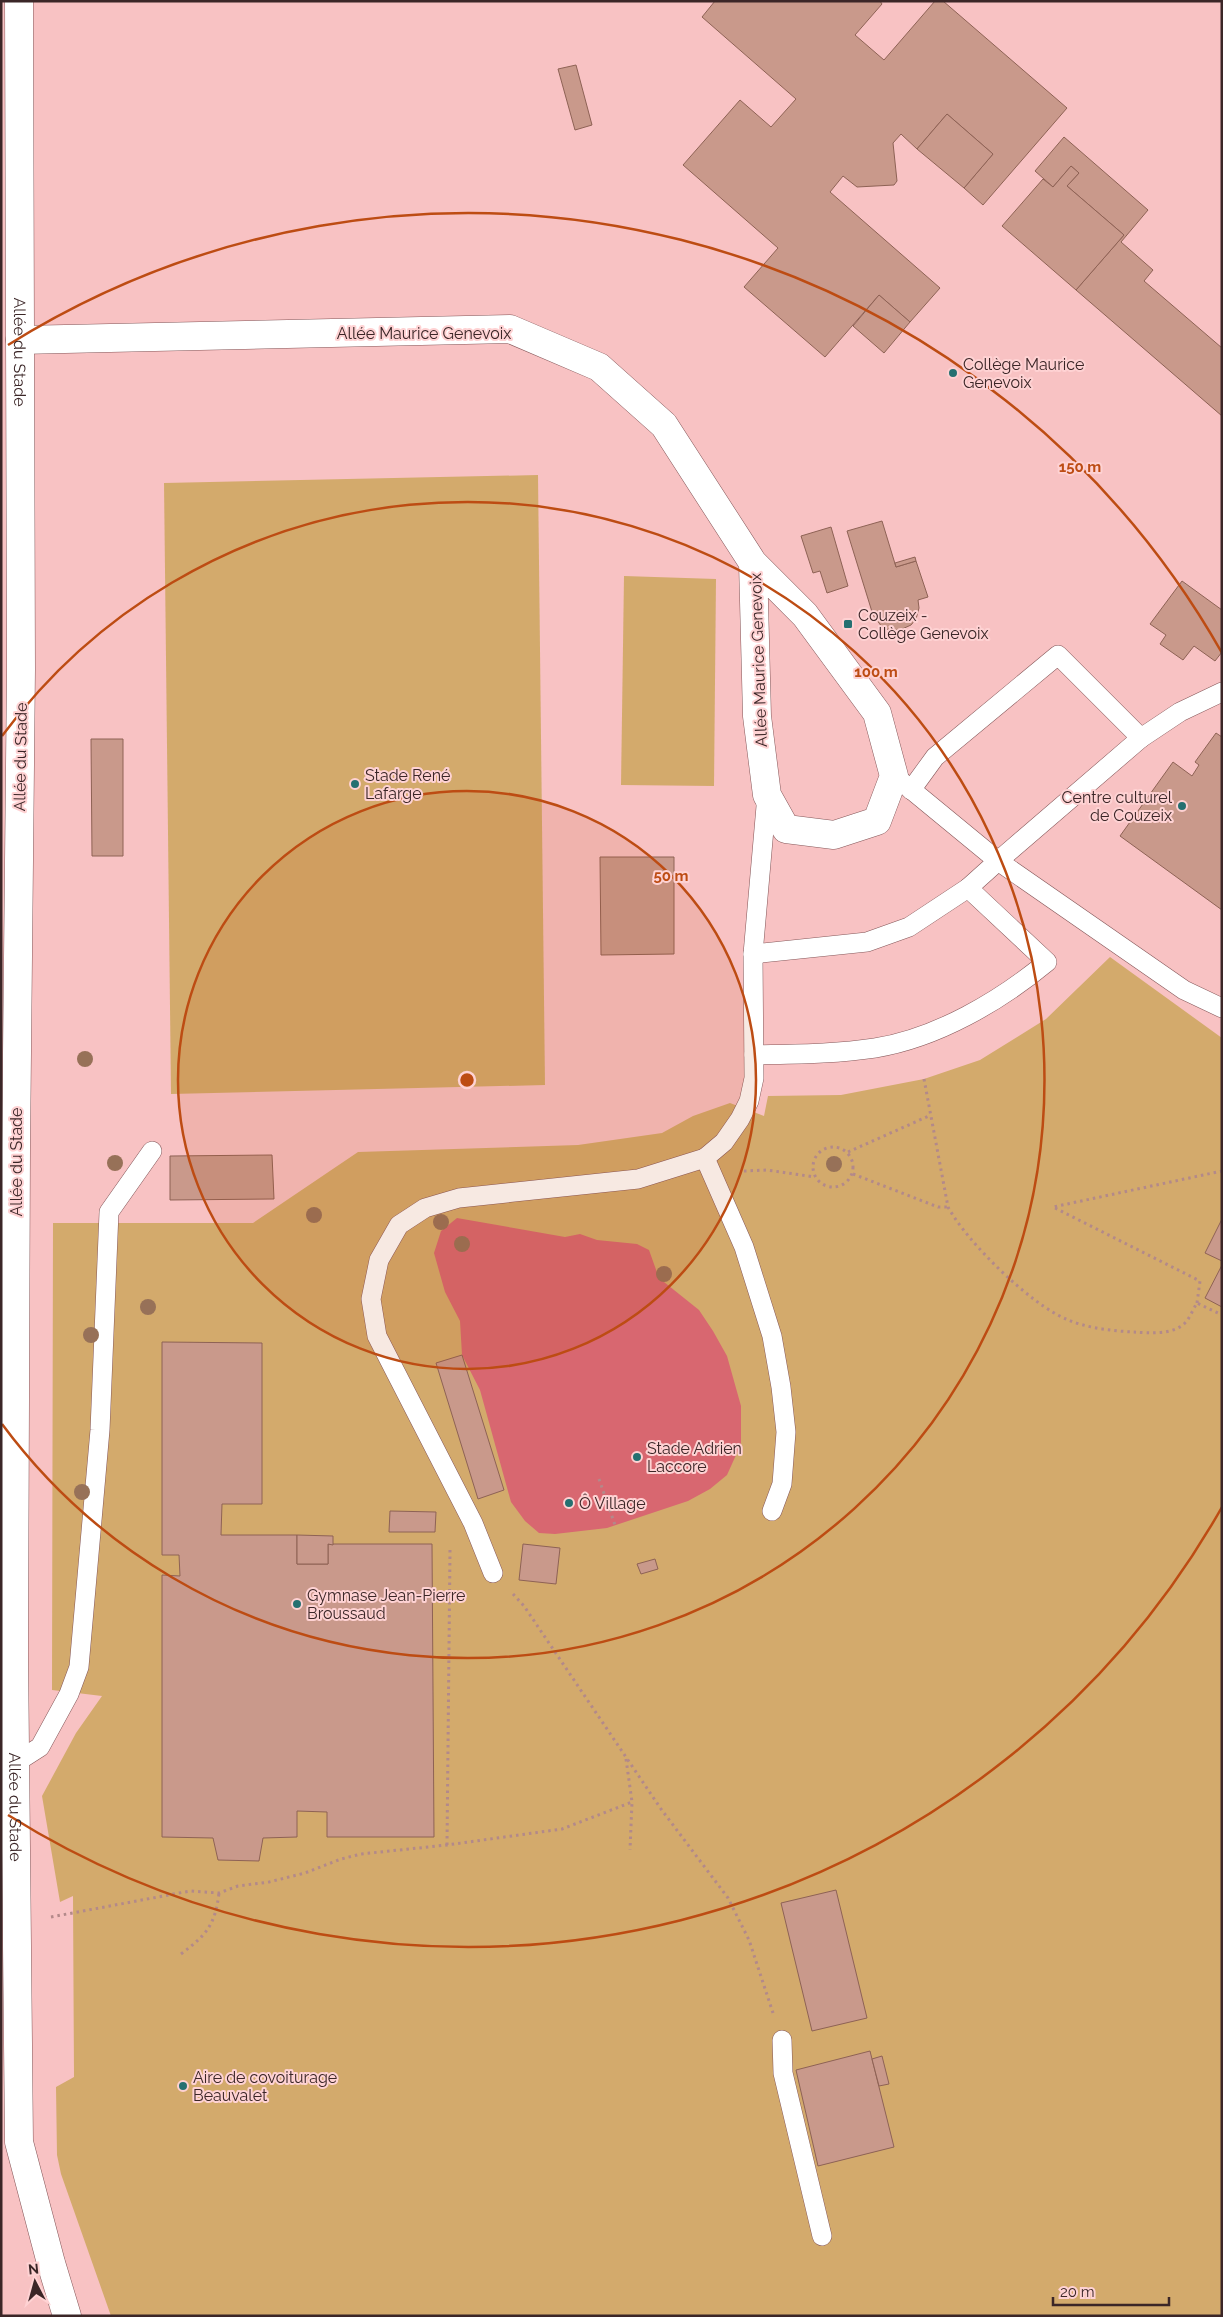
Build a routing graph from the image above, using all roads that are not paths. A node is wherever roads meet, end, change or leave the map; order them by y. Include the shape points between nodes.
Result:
1 (19, 1) edge
2 (20, 340) junction
3 (753, 563) junction
4 (11, 667) edge
5 (1222, 692) edge
6 (1141, 738) junction
7 (902, 783) junction
8 (766, 795) junction
9 (998, 861) junction
10 (968, 888) junction
11 (752, 954) junction
12 (1222, 1008) edge
13 (754, 1055) junction
14 (152, 1151) dead end
15 (709, 1166) junction
16 (8, 1229) edge
17 (772, 1511) dead end
18 (494, 1573) road end
19 (8, 1763) edge
20 (782, 2040) dead end
21 (10, 2084) edge
22 (822, 2236) dead end
23 (67, 2316) edge

1 - 2 street, Allée du Stade
2 - 3 street, Allée Maurice Genevoix via 510,329 599,368 664,425
2 - 4 street, Allée du Stade
3 - 7 street, Allée Maurice Genevoix via 805,615 876,712
3 - 8 street, Allée Maurice Genevoix via 757,716
4 - 16 street, Allée du Stade
5 - 6 lane via 1180,712
6 - 7 lane via 1058,655
6 - 9 lane
7 - 8 street, Allée Maurice Genevoix via 877,821 834,835 786,829
7 - 9 lane
8 - 11 lane
9 - 10 lane
9 - 12 lane via 1184,990
10 - 11 lane via 909,927 867,942
10 - 13 lane via 1047,962 1021,984 973,1014 916,1037 876,1048
11 - 13 lane
13 - 15 lane via 749,1101
14 - 19 lane via 109,1212 100,1430 80,1667 40,1747
15 - 17 lane via 744,1247 772,1336 786,1432 782,1484
15 - 18 lane via 638,1179 459,1198 425,1208 399,1226 379,1260 371,1299 376,1336 473,1523
16 - 19 street, Allée du Stade
19 - 21 street, Allée du Stade
20 - 22 lane via 783,2073
21 - 23 street, Allée du Stade via 19,2142

